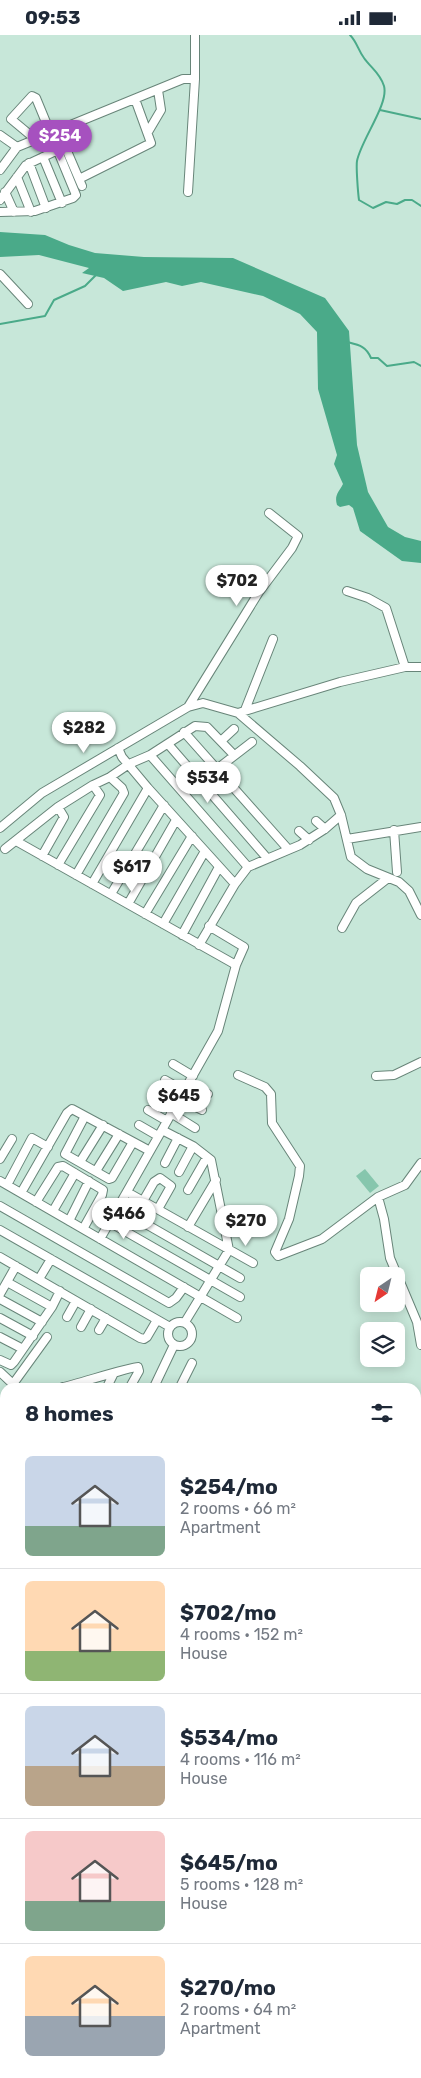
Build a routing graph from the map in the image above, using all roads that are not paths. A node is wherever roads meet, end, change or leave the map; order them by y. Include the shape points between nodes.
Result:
1 (195, 35) edge
2 (195, 79) junction
3 (158, 90) junction
4 (135, 99) junction
5 (55, 132) junction
6 (148, 132) junction
7 (1, 137) edge
8 (35, 139) junction
9 (17, 147) junction
10 (58, 150) junction
11 (43, 157) junction
12 (29, 163) junction
13 (0, 169) edge
14 (16, 177) junction
15 (6, 192) junction
16 (188, 192) dead end
17 (0, 200) edge
18 (62, 203) junction
19 (46, 208) junction
20 (0, 212) edge
21 (14, 212) junction
22 (31, 212) junction
23 (0, 274) edge
24 (28, 304) dead end
25 (269, 513) dead end
26 (347, 591) dead end
27 (273, 639) dead end
28 (405, 667) junction
29 (421, 667) edge
30 (188, 707) junction
31 (242, 712) junction
32 (234, 729) dead end
33 (184, 733) junction
34 (221, 741) junction
35 (252, 742) dead end
36 (168, 744) junction
37 (118, 748) junction
38 (150, 755) junction
39 (234, 755) junction
40 (129, 764) junction
41 (217, 769) junction
42 (110, 777) junction
43 (93, 785) junction
44 (148, 788) junction
45 (164, 805) junction
46 (58, 807) junction
47 (341, 815) junction
48 (176, 820) junction
49 (316, 821) dead end
50 (421, 827) edge
51 (0, 828) edge
52 (325, 829) junction
53 (394, 830) junction
54 (300, 831) dead end
55 (192, 836) junction
56 (347, 839) junction
57 (308, 840) junction
58 (16, 841) junction
59 (5, 849) dead end
60 (288, 849) junction
61 (205, 851) junction
62 (42, 856) junction
63 (267, 858) junction
64 (58, 865) junction
65 (220, 867) junction
66 (248, 867) junction
67 (397, 872) dead end
68 (76, 875) junction
69 (388, 879) junction
70 (92, 884) junction
71 (235, 884) junction
72 (111, 895) junction
73 (128, 904) junction
74 (145, 914) junction
75 (421, 915) edge
76 (163, 924) junction
77 (210, 926) junction
78 (342, 928) dead end
79 (182, 935) junction
80 (199, 945) junction
81 (236, 965) junction
82 (421, 1062) edge
83 (172, 1065) dead end
84 (238, 1075) dead end
85 (376, 1076) dead end
86 (191, 1079) junction
87 (165, 1080) dead end
88 (184, 1091) junction
89 (208, 1094) dead end
90 (156, 1096) dead end
91 (148, 1110) dead end
92 (173, 1110) junction
93 (202, 1110) dead end
94 (85, 1116) junction
95 (103, 1125) junction
96 (139, 1125) dead end
97 (195, 1128) dead end
98 (160, 1133) junction
99 (119, 1134) junction
100 (178, 1138) junction
101 (12, 1139) dead end
102 (133, 1142) junction
103 (193, 1146) junction
104 (48, 1147) junction
105 (150, 1151) junction
106 (207, 1157) junction
107 (0, 1159) edge
108 (80, 1162) junction
109 (165, 1163) dead end
110 (421, 1163) edge
111 (96, 1171) junction
112 (179, 1172) dead end
113 (74, 1173) junction
114 (89, 1181) junction
115 (216, 1181) junction
116 (3, 1183) edge
117 (188, 1190) dead end
118 (127, 1192) junction
119 (21, 1193) junction
120 (378, 1197) junction
121 (143, 1201) junction
122 (36, 1202) junction
123 (0, 1207) edge
124 (118, 1208) junction
125 (158, 1209) junction
126 (53, 1211) junction
127 (69, 1221) junction
128 (110, 1222) junction
129 (188, 1227) junction
130 (83, 1229) junction
131 (0, 1230) edge
132 (100, 1239) junction
133 (229, 1250) junction
134 (0, 1257) edge
135 (51, 1259) junction
136 (253, 1263) dead end
137 (16, 1266) junction
138 (220, 1267) junction
139 (240, 1278) dead end
140 (39, 1279) junction
141 (212, 1280) junction
142 (7, 1282) junction
143 (184, 1287) junction
144 (60, 1291) junction
145 (0, 1294) edge
146 (201, 1297) junction
147 (240, 1297) dead end
148 (0, 1299) edge
149 (76, 1301) junction
150 (52, 1307) junction
151 (91, 1309) junction
152 (67, 1317) dead end
153 (0, 1318) edge
154 (106, 1318) junction
155 (237, 1318) dead end
156 (157, 1320) junction
157 (42, 1322) junction
158 (185, 1322) junction
159 (81, 1327) dead end
160 (170, 1327) junction
161 (99, 1330) dead end
162 (33, 1336) junction
163 (0, 1337) edge
164 (47, 1337) dead end
165 (174, 1345) junction
166 (421, 1345) edge
167 (23, 1349) junction
168 (0, 1360) edge
169 (192, 1363) dead end
170 (0, 1372) edge
171 (114, 1373) junction
172 (12, 1383) edge
173 (17, 1383) edge
174 (89, 1383) edge
175 (109, 1383) edge
176 (132, 1383) edge
177 (156, 1383) edge
178 (182, 1383) edge

1 - 2 street
2 - 3 street via 183,79
2 - 16 street
3 - 4 street
3 - 6 street via 161,110
4 - 5 street
4 - 6 street
5 - 6 street via 80,183 151,143
5 - 8 street
5 - 8 street via 32,96 11,119
5 - 10 street
7 - 9 street
8 - 9 street
9 - 13 street
10 - 11 street
10 - 18 street via 76,195
11 - 12 street
11 - 18 street
12 - 14 street
12 - 19 street
14 - 15 street
14 - 22 street
15 - 17 street
15 - 21 street
18 - 19 street
19 - 22 street
20 - 21 street
21 - 22 street
23 - 24 street
25 - 30 street via 298,536
26 - 28 street via 386,608
27 - 31 street
28 - 29 street
28 - 31 street via 340,682
30 - 31 street via 203,703
30 - 37 street
31 - 47 street via 334,798
32 - 34 street
33 - 34 street via 203,725
33 - 36 street
33 - 41 street
34 - 39 street
35 - 39 street
36 - 38 street
36 - 63 street
37 - 40 street
37 - 51 street via 42,793
38 - 40 street
38 - 66 street
39 - 41 street
40 - 42 street
40 - 44 street
41 - 60 street
42 - 43 street
42 - 68 street via 124,793
43 - 46 street
43 - 64 street via 100,795
44 - 45 street
44 - 70 street
45 - 48 street
45 - 72 street
46 - 58 street
46 - 62 street via 64,817
47 - 52 street
47 - 56 street
48 - 55 street
48 - 73 street
49 - 52 street
50 - 53 street
52 - 57 street
53 - 56 street
53 - 67 street
54 - 57 street
55 - 61 street
55 - 74 street
56 - 69 street via 351,857
57 - 60 street
58 - 59 street
58 - 62 street
60 - 63 street
61 - 65 street
61 - 76 street
62 - 64 street
63 - 66 street
64 - 68 street
65 - 71 street
65 - 79 street
66 - 71 street
68 - 70 street
69 - 75 street via 399,882 409,891
69 - 78 street via 356,903
70 - 72 street
71 - 77 street
72 - 73 street
73 - 74 street
74 - 76 street
76 - 79 street
77 - 80 street
77 - 81 street via 244,947
79 - 80 street
80 - 81 street
81 - 86 street via 218,1031
82 - 85 street via 394,1075
83 - 86 street
84 - 120 street via 265,1087 271,1094 272,1123 300,1166 289,1219 275,1251 278,1256 322,1239
86 - 88 street
86 - 89 street
87 - 88 street
88 - 92 street
90 - 92 street
91 - 92 street
92 - 93 street
92 - 97 street
92 - 98 street
94 - 95 street
94 - 104 street via 70,1110
94 - 108 street via 65,1154
95 - 99 street
95 - 108 street
96 - 98 street
98 - 100 street
98 - 105 street
99 - 102 street
99 - 111 street
100 - 103 street
100 - 109 street
101 - 107 street
102 - 105 street
102 - 111 street via 110,1179
103 - 106 street
103 - 112 street
104 - 116 street via 32,1138
104 - 119 street
105 - 118 street
106 - 115 street via 211,1160
106 - 117 street
108 - 111 street
110 - 120 street via 405,1185
113 - 114 street
113 - 122 street via 63,1166 58,1167
113 - 126 street
114 - 127 street
114 - 130 street via 103,1190
115 - 129 street
115 - 133 street
116 - 119 street
118 - 121 street
118 - 124 street
119 - 122 street
120 - 166 street via 390,1258 417,1322
121 - 125 street
121 - 125 street via 160,1178 171,1186
122 - 126 street
123 - 143 street via 169,1303
124 - 128 street
124 - 138 street
125 - 129 street
126 - 127 street
127 - 130 street
128 - 132 street
128 - 141 street
129 - 133 street
130 - 132 street
131 - 135 street
132 - 143 street
133 - 136 street
133 - 138 street
134 - 137 street
135 - 140 street
135 - 156 street
137 - 140 street
137 - 142 street
138 - 139 street
138 - 141 street
140 - 144 street
141 - 146 street
141 - 147 street
142 - 145 street
142 - 150 street
143 - 146 street
144 - 149 street
144 - 150 street
146 - 155 street
146 - 158 street
148 - 157 street
149 - 151 street
149 - 152 street
150 - 157 street
151 - 154 street
151 - 159 street
153 - 162 street
154 - 156 street via 144,1339
154 - 161 street
156 - 160 street
157 - 162 street
158 - 160 street via 180,1321
158 - 165 street via 193,1331 193,1337 185,1345
160 - 165 street via 168,1337
162 - 167 street
163 - 167 street
164 - 173 street
165 - 177 street
167 - 168 street via 11,1365
169 - 178 street
170 - 172 street
171 - 174 street
171 - 175 street
171 - 176 street via 138,1367

